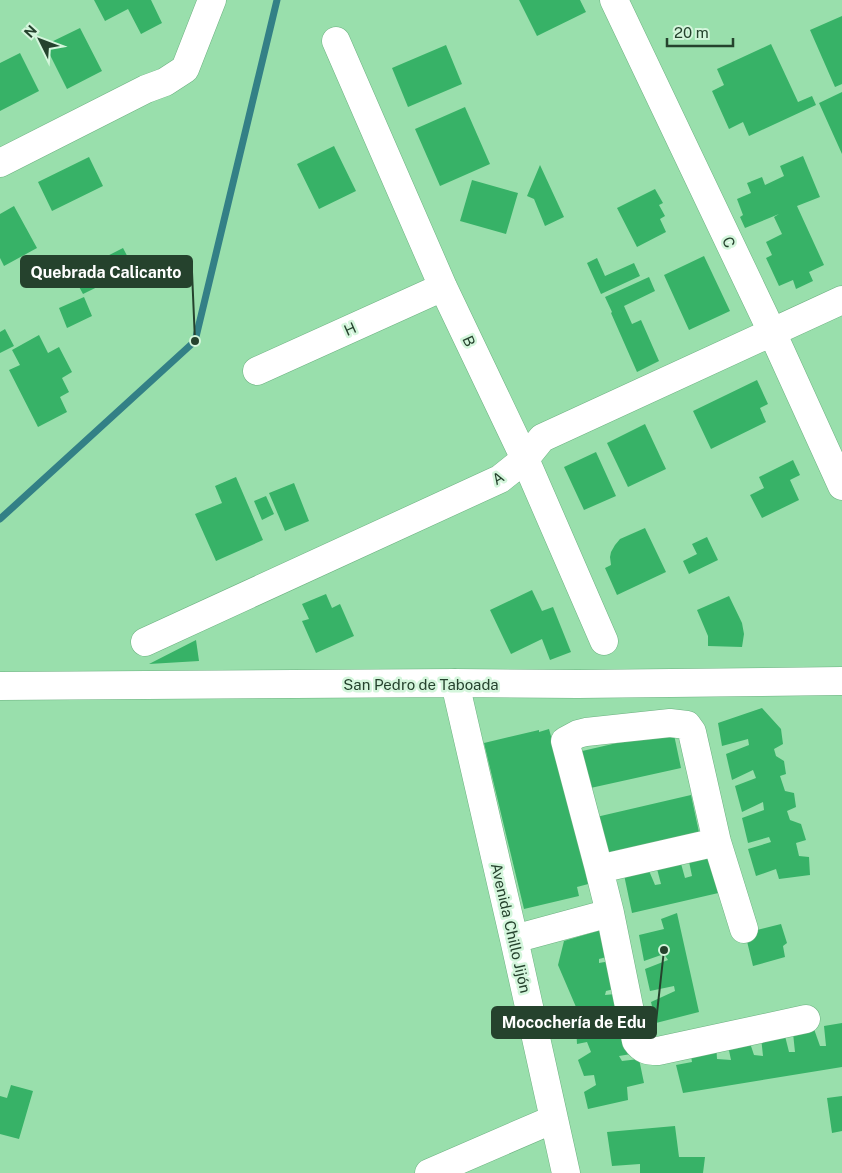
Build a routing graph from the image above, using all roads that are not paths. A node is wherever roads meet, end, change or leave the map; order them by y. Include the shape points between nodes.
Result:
1 (212, 0) edge
2 (614, 0) edge
3 (336, 40) dead end
4 (0, 163) edge
5 (443, 287) junction
6 (842, 300) edge
7 (772, 332) junction
8 (257, 371) dead end
9 (525, 460) junction
10 (842, 486) edge
11 (604, 640) dead end
12 (144, 642) dead end
13 (842, 681) edge
14 (455, 683) junction
15 (0, 686) edge
16 (717, 842) junction
17 (599, 869) junction
18 (610, 913) junction
19 (744, 929) dead end
20 (514, 939) junction
21 (806, 1019) dead end
22 (554, 1119) junction
23 (478, 1162) edge
24 (429, 1173) edge
25 (566, 1173) edge

1 - 4 street via 185,69 165,82
2 - 7 street, C
3 - 5 street, B
5 - 8 street, H
5 - 9 street, B
6 - 7 street, A
7 - 9 street, A via 542,438
7 - 10 street, C
9 - 11 street, B
9 - 12 street, A via 500,479
13 - 14 street, San Pedro de Taboada
14 - 15 street, San Pedro de Taboada
14 - 20 street, Avenida Chillo Jijón
16 - 17 street
16 - 17 street via 692,732 687,725 670,723 586,732 565,741
16 - 19 street
17 - 18 street
18 - 20 street
18 - 21 street via 636,1042 642,1048 658,1051
20 - 22 street, Avenida Chillo Jijón
22 - 23 street
22 - 25 street, Avenida Chillo Jijón
23 - 24 street

